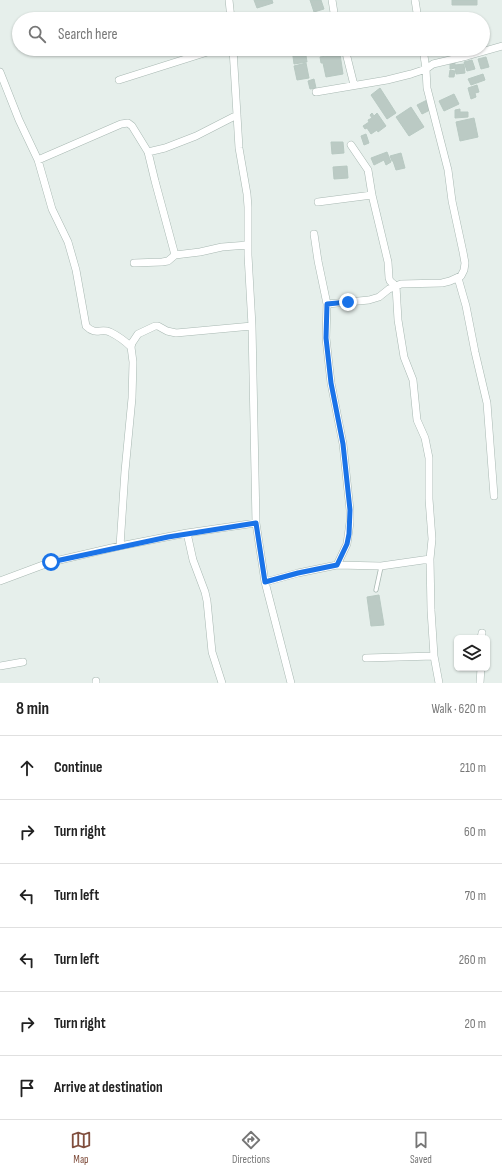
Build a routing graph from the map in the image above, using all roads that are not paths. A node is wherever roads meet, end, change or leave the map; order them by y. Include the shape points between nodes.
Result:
1 (229, 0) edge
2 (332, 0) edge
3 (416, 0) edge
4 (230, 12) edge
5 (334, 12) edge
6 (417, 12) edge
7 (502, 46) edge
8 (490, 49) edge
9 (195, 56) edge
10 (234, 56) edge
11 (347, 56) edge
12 (424, 56) edge
13 (467, 56) edge
14 (426, 69) junction
15 (0, 72) edge
16 (119, 80) dead end
17 (354, 85) junction
18 (316, 92) dead end
19 (237, 115) junction
20 (351, 145) dead end
21 (148, 152) junction
22 (38, 160) junction
23 (372, 195) junction
24 (318, 202) dead end
25 (314, 234) dead end
26 (248, 245) junction
27 (175, 255) junction
28 (134, 263) dead end
29 (458, 278) junction
30 (396, 286) junction
31 (327, 304) junction
32 (252, 326) junction
33 (131, 347) junction
34 (494, 496) dead end
35 (256, 523) junction
36 (187, 534) junction
37 (120, 546) junction
38 (430, 559) junction
39 (337, 565) junction
40 (381, 566) junction
41 (0, 581) edge
42 (265, 582) junction
43 (376, 590) dead end
44 (434, 656) junction
45 (366, 658) dead end
46 (23, 662) dead end
47 (0, 666) edge
48 (481, 671) edge
49 (222, 683) edge
50 (291, 683) edge
51 (439, 683) edge
52 (480, 683) edge

1 - 4 street
2 - 5 street
3 - 6 street
7 - 8 street
9 - 16 street
10 - 19 street
11 - 17 street
12 - 14 street
13 - 14 street via 433,64
14 - 17 street via 387,80
14 - 29 street via 427,88 448,170 463,252 464,270
15 - 22 street
17 - 18 street
19 - 21 street via 196,136
19 - 26 street via 239,148 248,201
20 - 23 street via 368,170
21 - 22 street via 128,123
21 - 27 street
22 - 33 street via 52,209 65,235 74,262 86,326 93,332 109,332 126,341
23 - 24 street
23 - 30 street via 388,262 389,278
25 - 31 street
26 - 27 street
26 - 32 street
27 - 28 street via 168,261
29 - 30 street via 442,283 411,283
29 - 34 street via 487,403
30 - 31 street via 369,300
30 - 38 street via 404,357 413,380 417,420 425,438 428,458 432,539
31 - 39 street via 326,338 331,383 343,444 350,510 347,544
32 - 33 street via 176,333 155,326 138,334
32 - 35 street
33 - 37 street via 132,398
35 - 36 street
35 - 42 street
36 - 37 street
36 - 49 street via 205,592 212,652
37 - 41 street via 51,562
38 - 40 street
38 - 44 street
39 - 40 street
39 - 42 street
40 - 43 lane
42 - 50 street
44 - 45 street
44 - 51 street
46 - 47 street
48 - 52 street

